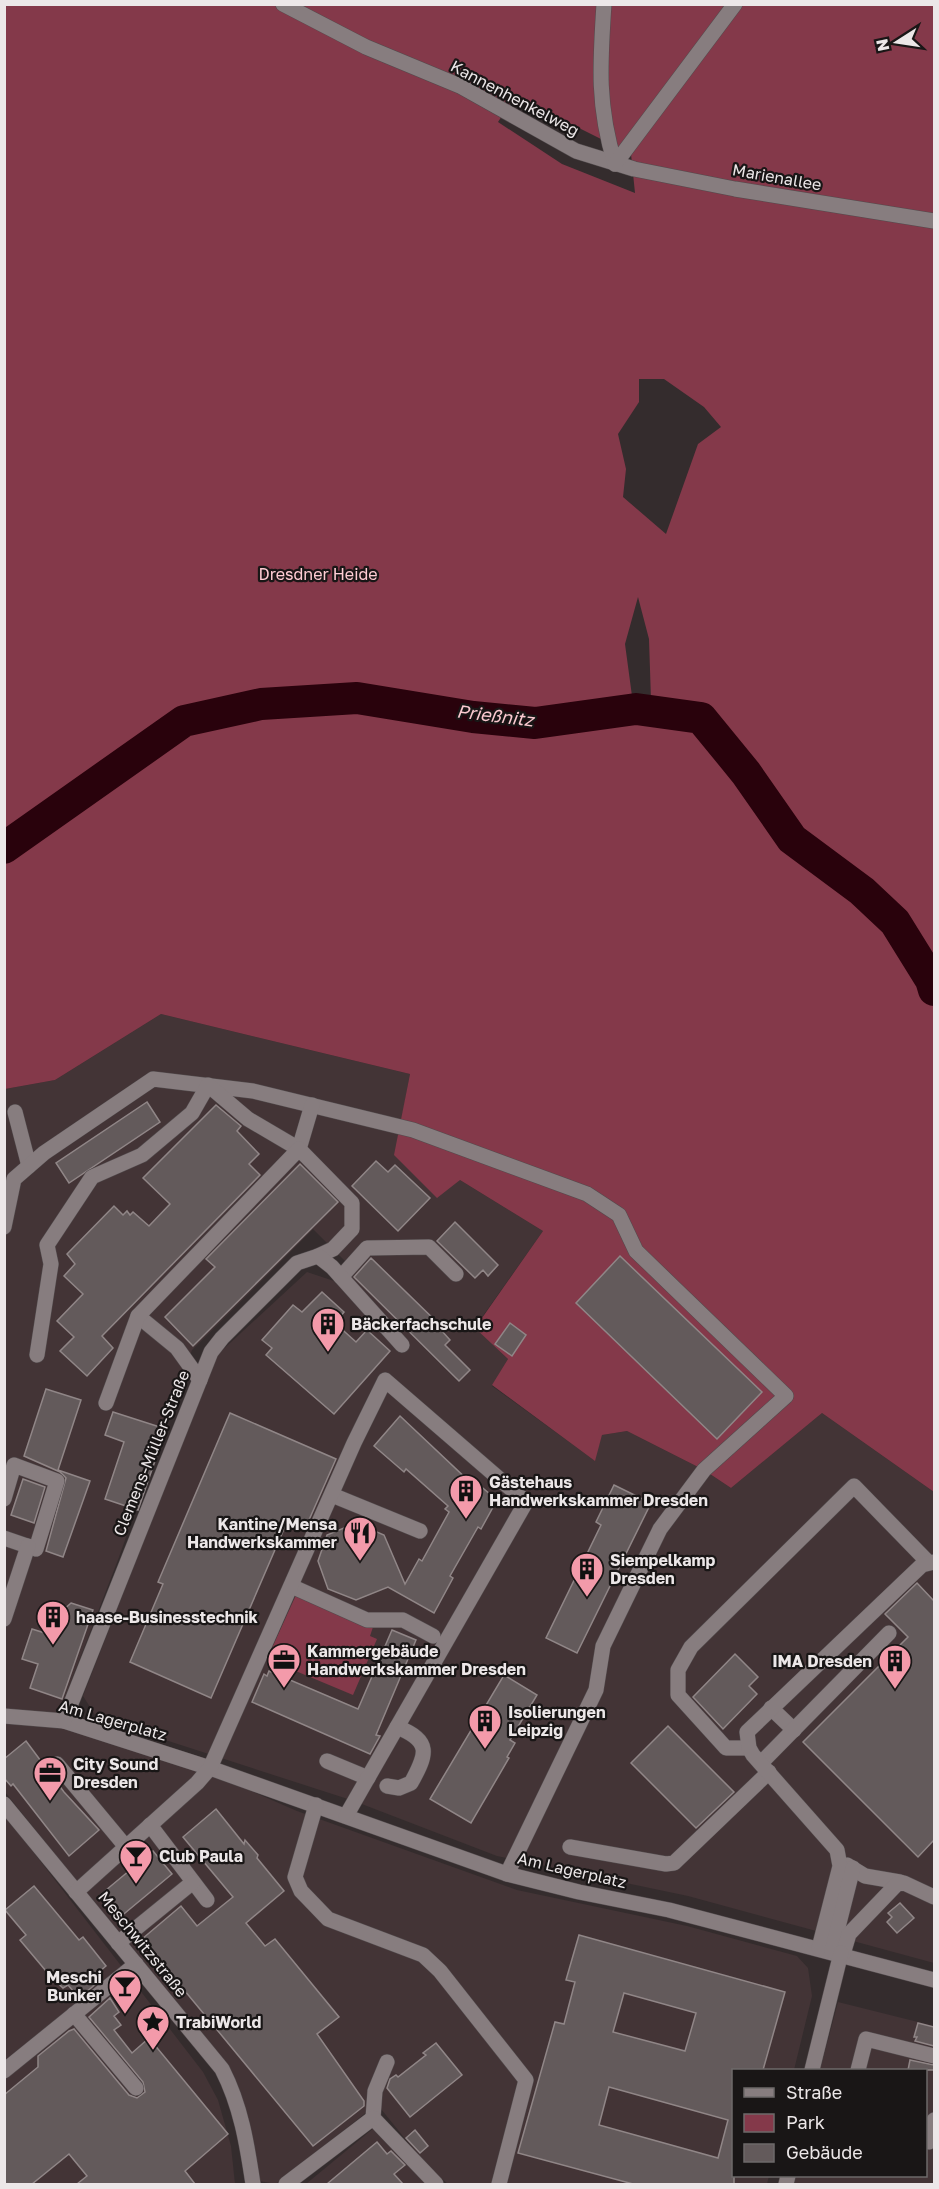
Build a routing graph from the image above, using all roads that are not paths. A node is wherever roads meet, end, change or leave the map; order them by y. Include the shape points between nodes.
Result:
1 (283, 4) edge
2 (604, 4) edge
3 (735, 4) edge
4 (615, 164) junction
5 (934, 221) edge
6 (208, 1085) junction
7 (312, 1105) junction
8 (15, 1112) dead end
9 (299, 1149) junction
10 (29, 1166) junction
11 (6, 1206) edge
12 (4, 1227) edge
13 (318, 1256) junction
14 (337, 1272) junction
15 (456, 1274) dead end
16 (138, 1316) junction
17 (402, 1345) dead end
18 (37, 1355) dead end
19 (200, 1380) junction
20 (106, 1403) dead end
21 (332, 1495) junction
22 (4, 1499) edge
23 (420, 1531) dead end
24 (4, 1538) edge
25 (28, 1546) junction
26 (931, 1562) edge
27 (291, 1586) junction
28 (4, 1619) edge
29 (889, 1634) dead end
30 (433, 1636) dead end
31 (842, 1641) junction
32 (862, 1661) junction
33 (771, 1708) junction
34 (4, 1716) edge
35 (64, 1721) junction
36 (397, 1727) junction
37 (794, 1730) junction
38 (748, 1748) junction
39 (327, 1761) dead end
40 (57, 1764) dead end
41 (765, 1767) junction
42 (210, 1768) junction
43 (368, 1778) junction
44 (387, 1786) dead end
45 (4, 1804) edge
46 (316, 1805) junction
47 (346, 1816) junction
48 (150, 1826) junction
49 (126, 1847) junction
50 (570, 1847) dead end
51 (840, 1859) junction
52 (853, 1869) junction
53 (507, 1874) junction
54 (193, 1882) junction
55 (900, 1882) junction
56 (76, 1892) junction
57 (934, 1897) edge
58 (207, 1900) dead end
59 (118, 1943) junction
60 (834, 1951) junction
61 (136, 1964) junction
62 (934, 1980) edge
63 (74, 2014) junction
64 (934, 2056) edge
65 (387, 2062) dead end
66 (812, 2069) edge
67 (858, 2069) edge
68 (4, 2071) edge
69 (136, 2088) dead end
70 (373, 2118) junction
71 (934, 2120) edge
72 (927, 2141) edge
73 (253, 2184) edge
74 (286, 2184) edge
75 (436, 2184) edge
76 (499, 2184) edge

1 - 4 street, Kannenhenkelweg via 366,48 460,86 576,152
2 - 4 street via 601,104
3 - 4 street
4 - 5 street, Marienallee via 735,189
6 - 7 street
6 - 9 street via 248,1119
6 - 10 street via 153,1079
6 - 18 street via 192,1113 142,1155 92,1177 68,1210 47,1245 51,1264
7 - 9 street
7 - 53 street via 414,1130 587,1194 619,1215 636,1251 786,1396 704,1470 660,1529 603,1646 596,1690
8 - 10 street
9 - 13 street, Clemens-Müller-Straße via 352,1203 352,1229 333,1249
9 - 16 street
10 - 11 street via 15,1179
11 - 12 street
13 - 14 street
13 - 19 street, Clemens-Müller-Straße via 297,1263 222,1338 211,1352
14 - 15 street via 367,1248 429,1247
14 - 17 street
16 - 19 street via 177,1348
16 - 20 street
19 - 35 street, Clemens-Müller-Straße
21 - 23 street
21 - 27 street
21 - 36 street via 385,1380 526,1502
22 - 25 street via 14,1465 57,1480 36,1550
24 - 25 street
25 - 28 street
26 - 31 street via 922,1564
26 - 38 street via 854,1486 691,1647 678,1670 678,1695 726,1748
27 - 30 street via 367,1620 404,1620
27 - 42 street
29 - 32 street
31 - 32 street
31 - 33 street
32 - 37 street
33 - 37 street
33 - 38 street via 747,1732
34 - 35 street, Am Lagerplatz
35 - 42 street, Am Lagerplatz
36 - 43 street
36 - 44 street via 413,1734 423,1745 424,1759 411,1783 399,1788
37 - 41 street
38 - 41 street
39 - 43 street
40 - 49 street
41 - 50 street via 674,1863
41 - 51 street via 834,1844
42 - 46 street, Am Lagerplatz
42 - 48 street
43 - 47 street
45 - 56 street, Meschwitzstraße
46 - 47 street, Am Lagerplatz
46 - 76 street via 295,1877 301,1891 328,1919 423,1955 526,2080
47 - 53 street, Am Lagerplatz
48 - 49 street
48 - 54 street
49 - 56 street
51 - 52 street
51 - 60 street
52 - 55 street via 865,1876
52 - 60 street
53 - 60 street, Am Lagerplatz
54 - 58 street
54 - 59 street
55 - 57 street
55 - 60 street
56 - 59 street, Meschwitzstraße
59 - 61 street, Meschwitzstraße
60 - 62 street, Am Lagerplatz
60 - 66 street
61 - 63 street
61 - 73 street, Meschwitzstraße via 222,2069 234,2093 248,2144
63 - 68 street
63 - 69 street
64 - 67 street via 866,2040
65 - 70 street via 375,2091
70 - 74 street
70 - 75 street
71 - 72 street

